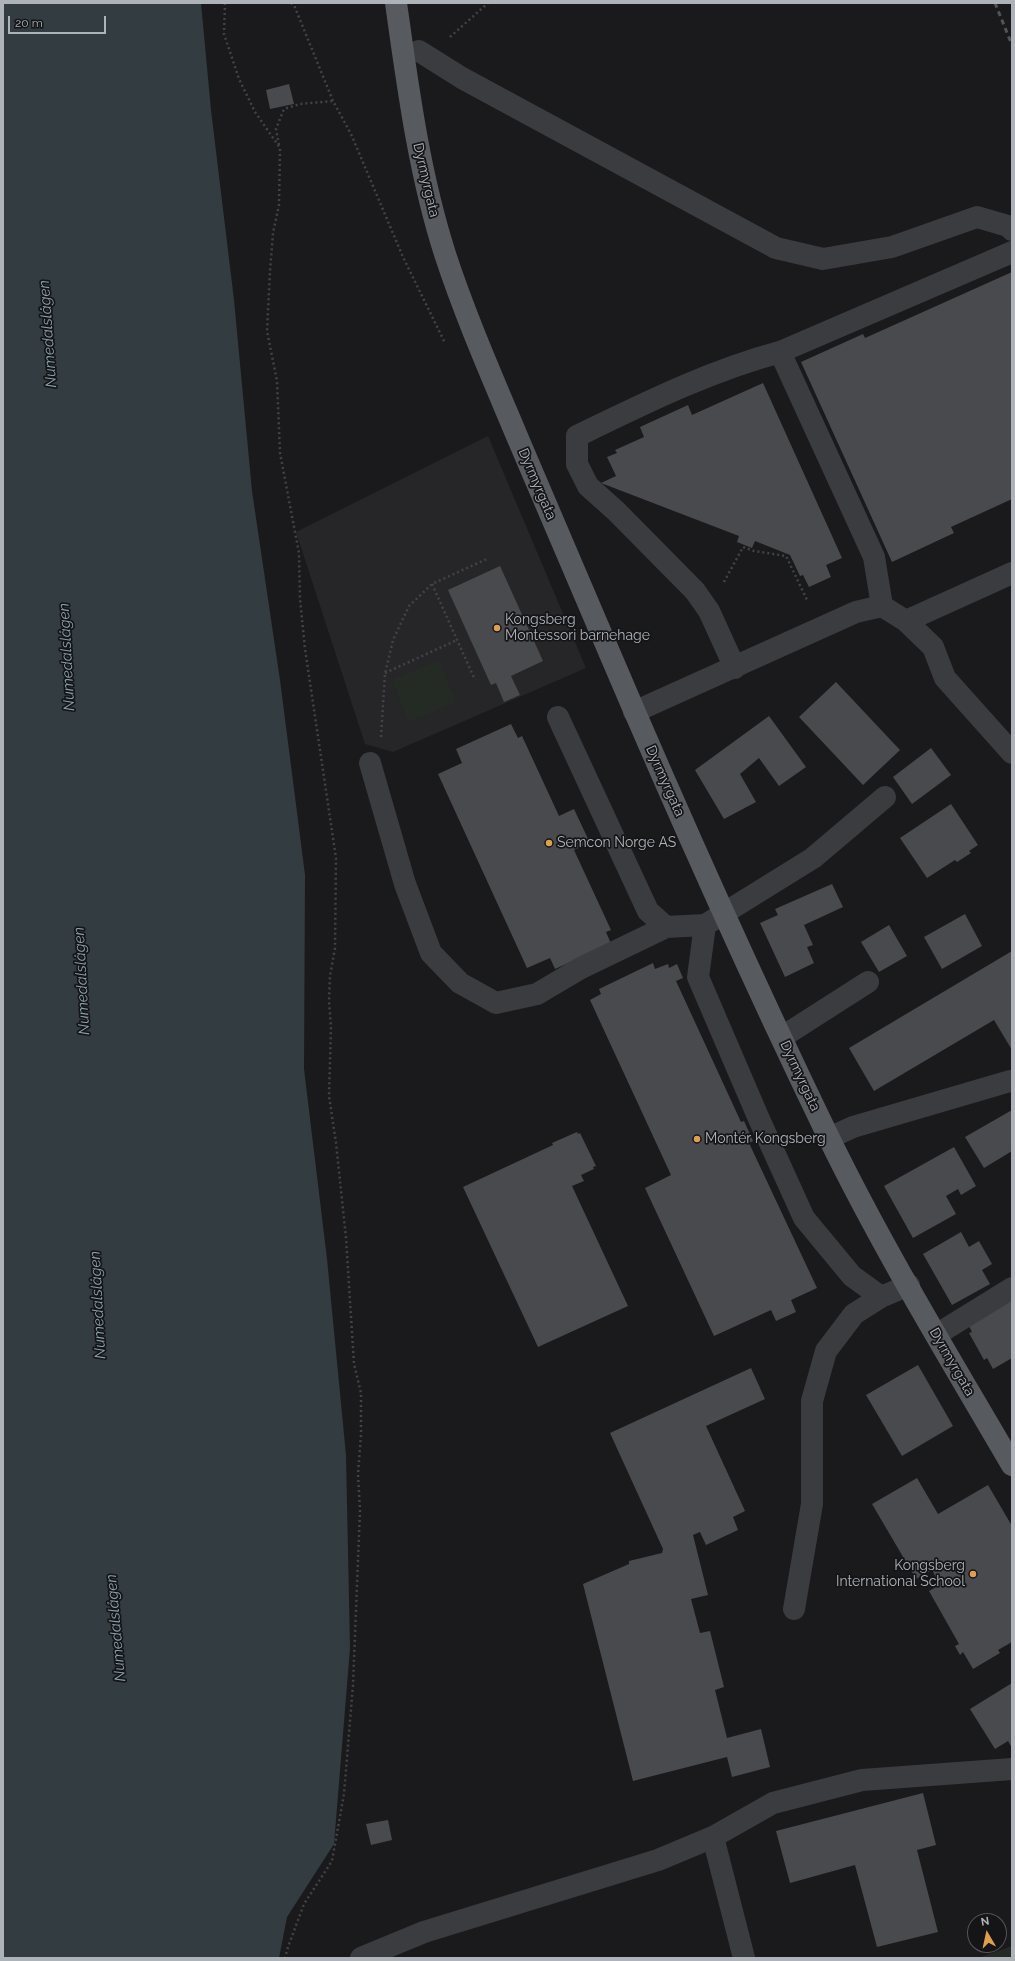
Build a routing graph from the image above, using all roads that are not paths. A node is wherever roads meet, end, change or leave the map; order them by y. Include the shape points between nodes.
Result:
1 (396, 3) edge
2 (412, 57) junction
3 (1012, 230) edge
4 (1012, 252) edge
5 (780, 352) junction
6 (1012, 573) edge
7 (882, 606) junction
8 (906, 621) junction
9 (735, 668) junction
10 (634, 712) junction
11 (558, 717) dead end
12 (1012, 753) edge
13 (370, 763) road end
14 (885, 797) dead end
15 (724, 914) junction
16 (705, 925) junction
17 (666, 927) junction
18 (868, 982) dead end
19 (782, 1037) junction
20 (1010, 1081) dead end
21 (829, 1138) junction
22 (909, 1285) junction
23 (1012, 1288) edge
24 (881, 1297) junction
25 (936, 1336) junction
26 (1012, 1465) edge
27 (794, 1609) dead end
28 (1012, 1769) edge
29 (713, 1837) junction
30 (361, 1958) edge
31 (744, 1958) edge

1 - 2 main road, Dyrmyrgata
2 - 3 street via 462,78 776,248 823,259 892,247 976,217 1008,226
2 - 10 main road, Dyrmyrgata via 414,130 429,198 446,255 486,363
4 - 5 street
5 - 7 street via 874,557
5 - 9 street via 741,362 577,436 577,464 588,486 694,591 709,611
6 - 8 street
7 - 8 street
7 - 9 street via 856,612
8 - 12 street via 933,647 945,678
9 - 10 street
10 - 15 main road, Dyrmyrgata
11 - 17 street via 648,911
13 - 17 street via 405,884 431,953 460,983 496,1003 537,994 581,968
14 - 15 street via 813,858
15 - 16 street
15 - 19 main road, Dyrmyrgata
16 - 17 street
16 - 24 street via 698,977 804,1218 852,1276
18 - 19 street
19 - 21 main road, Dyrmyrgata
20 - 21 street via 853,1127
21 - 22 main road, Dyrmyrgata
22 - 24 street
22 - 25 main road, Dyrmyrgata
23 - 25 street
24 - 27 street via 854,1314 826,1351 812,1401 812,1504
25 - 26 main road, Dyrmyrgata
28 - 29 street via 862,1780 773,1803
29 - 30 street via 658,1860 424,1932
29 - 31 street

